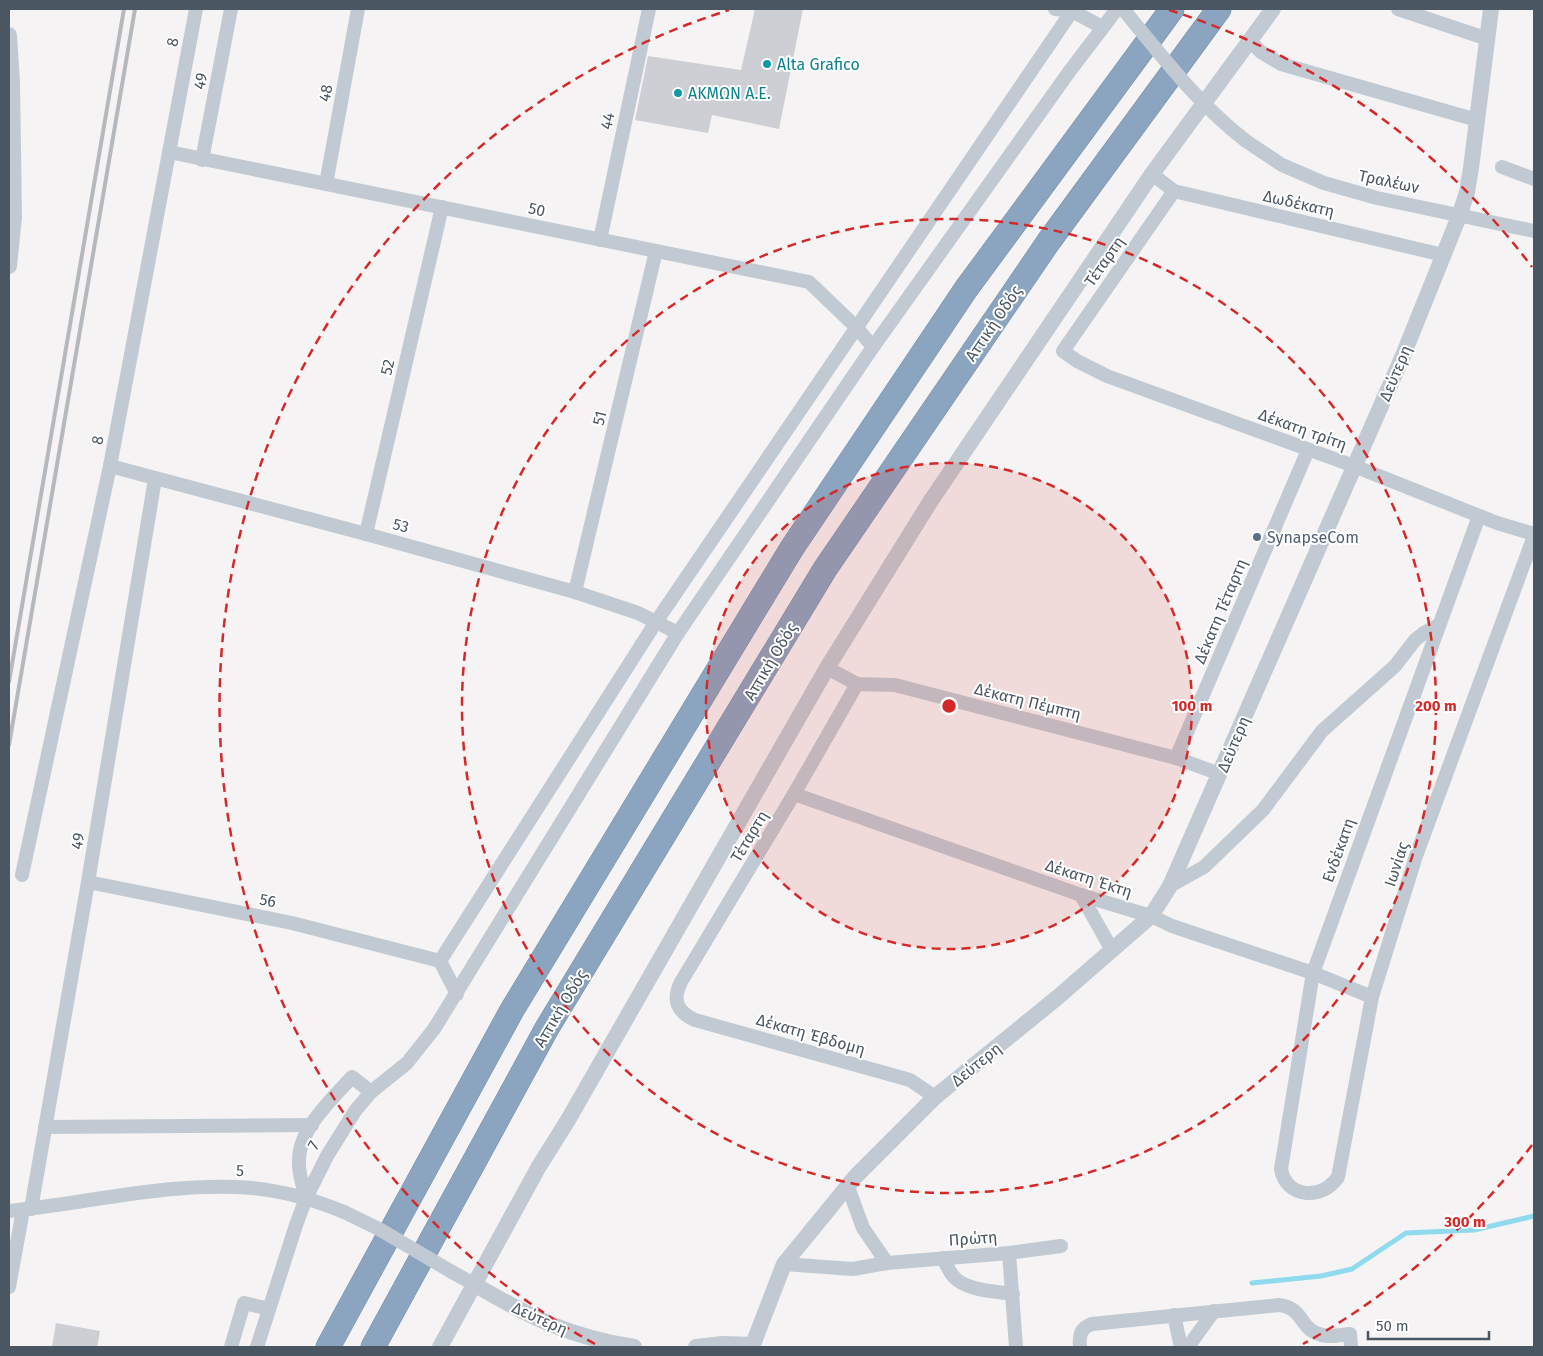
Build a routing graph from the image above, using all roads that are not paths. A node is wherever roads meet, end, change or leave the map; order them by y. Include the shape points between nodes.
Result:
1 (196, 9) edge
2 (232, 9) edge
3 (358, 9) edge
4 (649, 9) edge
5 (1056, 9) edge
6 (1117, 9) edge
7 (1123, 9) edge
8 (1172, 9) edge
9 (1219, 9) edge
10 (1273, 9) edge
11 (1398, 9) edge
12 (1492, 9) edge
13 (1072, 12) junction
14 (1102, 27) junction
15 (9, 35) edge
16 (1488, 39) junction
17 (1250, 42) junction
18 (1477, 120) junction
19 (169, 152) junction
20 (202, 160) junction
21 (1502, 167) dead end
22 (1152, 174) junction
23 (1534, 179) edge
24 (326, 184) junction
25 (1174, 191) junction
26 (442, 207) junction
27 (1460, 214) junction
28 (1534, 231) edge
29 (600, 240) junction
30 (656, 252) junction
31 (1443, 255) junction
32 (9, 266) edge
33 (857, 328) junction
34 (874, 347) junction
35 (1063, 351) joint
36 (1308, 450) junction
37 (110, 466) junction
38 (1354, 466) junction
39 (155, 479) junction
40 (1478, 516) junction
41 (366, 534) junction
42 (1533, 540) edge
43 (575, 592) junction
44 (656, 622) junction
45 (1437, 626) junction
46 (678, 634) junction
47 (827, 668) junction
48 (857, 684) junction
49 (1176, 758) junction
50 (1220, 774) junction
51 (794, 794) junction
52 (22, 875) dead end
53 (88, 882) junction
54 (1170, 886) junction
55 (1081, 895) junction
56 (1151, 916) junction
57 (1112, 950) junction
58 (440, 961) junction
59 (1313, 973) junction
60 (457, 994) junction
61 (1372, 997) junction
62 (678, 1007) joint
63 (371, 1092) junction
64 (935, 1097) junction
65 (312, 1125) junction
66 (45, 1127) junction
67 (848, 1186) junction
68 (1306, 1193) joint
69 (306, 1198) junction
70 (27, 1209) junction
71 (9, 1211) edge
72 (1061, 1246) dead end
73 (1010, 1253) junction
74 (943, 1258) junction
75 (887, 1263) junction
76 (784, 1264) junction
77 (452, 1272) joint
78 (474, 1284) junction
79 (9, 1287) edge
80 (1013, 1294) junction
81 (269, 1309) junction
82 (1214, 1311) junction
83 (1174, 1315) junction
84 (1351, 1340) edge
85 (752, 1346) edge
86 (231, 1347) edge
87 (257, 1347) edge
88 (328, 1347) edge
89 (373, 1347) edge
90 (440, 1347) edge
91 (634, 1347) edge
92 (696, 1347) edge
93 (1016, 1347) edge
94 (1080, 1347) edge
95 (1181, 1347) edge
96 (1188, 1347) edge

1 - 19 street, 8
2 - 20 street, 49
3 - 24 street, 48
4 - 29 street, 44
5 - 13 street
6 - 14 street, 7
7 - 27 street, Τραλέων, bridge via 1195,95 1228,127 1282,165 1324,183 1377,198
8 - 88 highway via 966,289 792,548 512,1010
9 - 89 highway, Αττική Οδός via 1049,241 826,569 547,1028
10 - 17 street
11 - 16 street
12 - 16 street, Δεύτερη
13 - 14 street
13 - 33 street
14 - 34 street, 7
15 - 32 street via 14,217
16 - 18 street, Δεύτερη
17 - 18 street via 1281,64
17 - 22 street
18 - 27 street, Δεύτερη via 1467,192
19 - 20 street, 50
19 - 37 street, 8
20 - 24 street, 50
21 - 23 street
22 - 25 street, Δωδέκατη
22 - 47 street via 930,502
24 - 26 street, 50
25 - 31 street, Δωδέκατη
25 - 35 street, Τέταρτη
26 - 29 street, 50
26 - 41 street, 52
27 - 28 street, Τραλέων
27 - 31 street, Δεύτερη
29 - 30 street, 50
30 - 33 street, 50 via 809,282
30 - 43 street, 51
31 - 38 street, Δεύτερη
33 - 34 street, 50
33 - 44 street
34 - 46 street, 7
35 - 36 street, Δέκατη τρίτη via 1107,376
36 - 38 street, Δέκατη τρίτη
36 - 49 street, Δέκατη Τέταρτη
37 - 39 street, 53
37 - 52 street, 8
38 - 40 street, Δέκατη τρίτη
38 - 50 street, Δεύτερη
39 - 41 street, 53
39 - 53 street, 49
40 - 42 street, Δέκατη τρίτη
40 - 45 street, Ενδέκατη
41 - 43 street, 53
42 - 61 street, Ιωνίας via 1416,856
43 - 44 street, 53
44 - 46 street, 53
44 - 58 street
45 - 54 street via 1415,640 1395,666 1322,731 1256,816 1204,867
45 - 59 street, Ενδέκατη
46 - 60 street, 7
47 - 48 street, Δέκατη Πέμπτη
47 - 78 street
48 - 49 street, Δέκατη Πέμπτη via 895,686
48 - 51 street, Τέταρτη
49 - 50 street, Δέκατη Πέμπτη
50 - 54 street, Δεύτερη
51 - 55 street, Δέκατη Έκτη
51 - 62 street, Τέταρτη via 676,991
53 - 58 street, 56 via 292,923
53 - 66 street, 49
54 - 56 street, Δεύτερη
55 - 56 street, Δέκατη Έκτη
55 - 57 street
56 - 57 street, Δεύτερη
56 - 59 street, Δέκατη Έκτη
57 - 64 street, Δεύτερη
58 - 60 street
59 - 61 street, Δέκατη Έκτη
59 - 68 street, Ενδέκατη via 1281,1169 1282,1177 1291,1188
60 - 63 street, 7 via 422,1046 407,1063
61 - 68 street, Ιωνίας via 1338,1178 1322,1192
62 - 64 street, Δέκατη Έβδομη via 695,1020 910,1080
63 - 65 street via 352,1077
63 - 69 street, 7 via 341,1132
64 - 67 street, Δεύτερη
65 - 66 street
65 - 69 street via 300,1147 299,1161
66 - 70 street, 49
67 - 75 street via 863,1228
67 - 76 street, Δεύτερη
69 - 70 street, 5 via 253,1188 201,1187
69 - 77 street, 5, bridge via 379,1229
69 - 81 street, 7
70 - 71 street, 5
70 - 79 street, 49
72 - 73 street, Πρώτη
73 - 74 street, Πρώτη
73 - 80 street
74 - 75 street, Πρώτη
74 - 80 street via 959,1282
75 - 76 street, Πρώτη via 854,1268
76 - 85 street, Δεύτερη
77 - 78 street, Δεύτερη
78 - 90 street
78 - 91 street, Δεύτερη via 549,1325
80 - 93 street
81 - 86 street via 244,1302
81 - 87 street, 7
82 - 83 street
82 - 84 street via 1287,1306 1294,1309 1312,1332
82 - 96 street
83 - 94 street via 1087,1326 1080,1334
83 - 95 street
85 - 92 street, Δεύτερη

